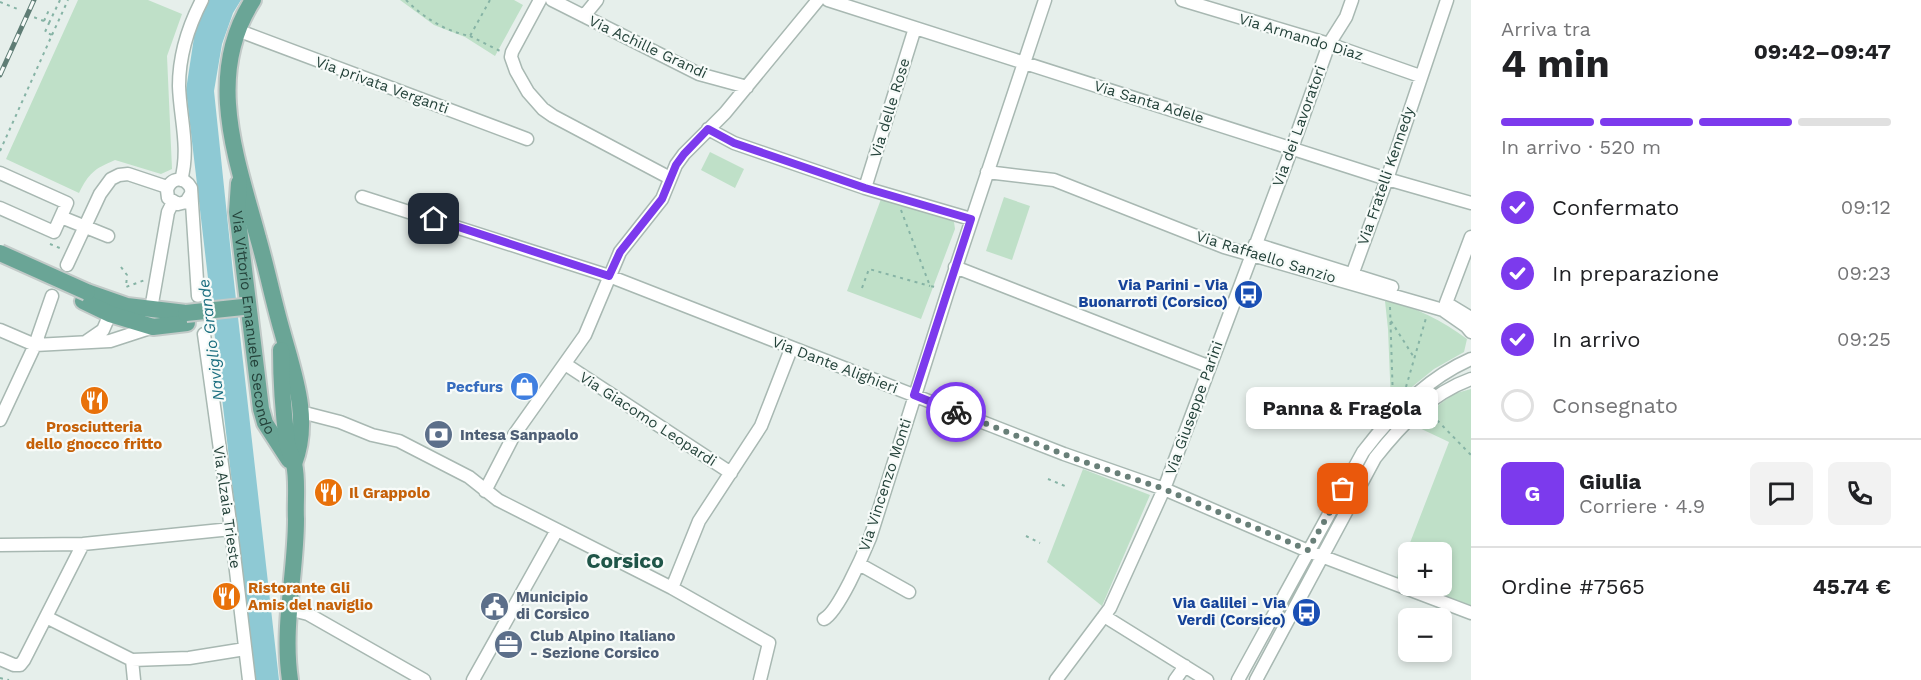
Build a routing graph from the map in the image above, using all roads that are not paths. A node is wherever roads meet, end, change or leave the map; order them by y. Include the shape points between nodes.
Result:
1 (202, 0) edge
2 (253, 0) edge
3 (540, 0) edge
4 (552, 0) edge
5 (597, 0) edge
6 (818, 0) edge
7 (828, 0) edge
8 (1045, 0) edge
9 (1182, 0) edge
10 (1352, 0) edge
11 (1447, 0) edge
12 (584, 16) junction
13 (915, 28) junction
14 (237, 30) junction
15 (1329, 44) junction
16 (1025, 63) junction
17 (1420, 76) junction
18 (747, 87) junction
19 (708, 129) junction
20 (527, 139) dead end
21 (1292, 148) junction
22 (240, 172) junction
23 (987, 172) junction
24 (0, 173) edge
25 (670, 178) junction
26 (1386, 179) junction
27 (181, 180) junction
28 (167, 187) junction
29 (865, 188) junction
30 (191, 194) junction
31 (362, 197) dead end
32 (172, 202) junction
33 (1471, 203) edge
34 (0, 207) edge
35 (61, 216) junction
36 (971, 219) junction
37 (85, 226) junction
38 (108, 236) dead end
39 (1471, 237) edge
40 (1253, 249) junction
41 (0, 253) edge
42 (70, 259) road end
43 (0, 264) edge
44 (956, 267) junction
45 (1352, 275) junction
46 (609, 276) junction
47 (85, 296) junction
48 (198, 296) dead end
49 (52, 297) dead end
50 (1446, 303) junction
51 (151, 309) junction
52 (246, 312) junction
53 (110, 314) junction
54 (186, 318) junction
55 (1471, 318) edge
56 (153, 327) junction
57 (281, 329) junction
58 (0, 330) edge
59 (1471, 332) edge
60 (204, 334) dead end
61 (86, 341) junction
62 (35, 345) junction
63 (791, 349) junction
64 (1471, 359) edge
65 (565, 364) junction
66 (1208, 366) junction
67 (1471, 379) edge
68 (914, 395) junction
69 (301, 412) junction
70 (0, 420) edge
71 (294, 465) junction
72 (731, 473) junction
73 (1164, 489) junction
74 (485, 491) junction
75 (231, 529) junction
76 (557, 530) junction
77 (0, 544) edge
78 (83, 544) junction
79 (1308, 550) junction
80 (1323, 556) junction
81 (859, 564) junction
82 (672, 588) junction
83 (909, 592) dead end
84 (288, 609) junction
85 (1471, 613) edge
86 (1104, 616) junction
87 (46, 617) junction
88 (824, 620) dead end
89 (245, 649) junction
90 (0, 659) edge
91 (132, 660) junction
92 (1185, 666) junction
93 (134, 680) edge
94 (249, 680) edge
95 (290, 680) edge
96 (424, 680) edge
97 (473, 680) edge
98 (760, 680) edge
99 (1056, 680) edge
100 (1175, 680) edge
101 (1207, 680) edge
102 (1238, 680) edge
103 (1256, 680) edge

1 - 27 street via 190,22 182,56 179,85 185,162
2 - 14 main road, Via Vittorio Emanuele Secondo
3 - 25 street via 511,57 528,92 553,116
4 - 12 street, Via Achille Grandi
5 - 12 street
6 - 18 street
7 - 13 street, Via Santa Adele
8 - 16 street, Via Vincenzo Monti
9 - 15 street, Via Armando Diaz
10 - 15 street, Via dei Lavoratori
11 - 17 street, Via Fratelli Kennedy
12 - 18 street, Via Achille Grandi via 699,74
13 - 16 street, Via Santa Adele
13 - 29 street, Via delle Rose
14 - 20 street, Via privata Verganti
14 - 22 main road, Via Vittorio Emanuele Secondo via 226,89
15 - 17 street, Via Armando Diaz
15 - 21 street, Via dei Lavoratori
16 - 21 street, Via Santa Adele
16 - 23 street, Via Vincenzo Monti
17 - 26 street, Via Fratelli Kennedy
18 - 19 street
19 - 25 street via 684,154
19 - 29 street via 734,143
21 - 26 street, Via Santa Adele
21 - 40 street, Via dei Lavoratori
22 - 52 main road, Via Vittorio Emanuele Secondo via 237,212
22 - 57 main road, Via Vittorio Emanuele Secondo
23 - 36 street, Via Vincenzo Monti
23 - 40 street, Via Raffaello Sanzio via 1054,180 1224,247
24 - 35 street via 67,203
25 - 46 street via 662,199 620,252
26 - 33 street, Via Santa Adele
26 - 45 street, Via Fratelli Kennedy
27 - 28 street
27 - 30 street via 190,186
28 - 32 street
28 - 37 street via 134,175 116,176 107,182
29 - 36 street
30 - 32 street via 185,203
30 - 48 street
31 - 46 street, Via Dante Alighieri
32 - 51 street
34 - 35 street via 54,232
35 - 37 street
36 - 44 street, Via Vincenzo Monti
37 - 38 street
37 - 42 street
39 - 50 street
40 - 45 street, Via Raffaello Sanzio
40 - 59 street, Via Raffaello Sanzio via 1443,310
40 - 66 street, Via Giuseppe Parini
41 - 47 main road, bridge
43 - 47 main road
44 - 66 street
44 - 68 street, Via Vincenzo Monti
45 - 50 street, Via Raffaello Sanzio
46 - 63 street, Via Dante Alighieri
46 - 65 street via 592,323
47 - 51 main road
47 - 53 main road
49 - 62 street
50 - 55 street, Via Raffaello Sanzio
51 - 54 main road
52 - 54 main road
52 - 71 main road, Via Vittorio Emanuele Secondo via 265,423
53 - 56 main road
53 - 61 street via 103,330
54 - 56 main road
56 - 61 street via 110,341
57 - 69 main road, Via Vittorio Emanuele Secondo
57 - 71 main road, Via Vittorio Emanuele Secondo via 287,444
58 - 62 street
60 - 75 street, Via Alzaia Trieste
61 - 62 street
62 - 70 street
63 - 68 street, Via Dante Alighieri
63 - 72 street via 761,426
64 - 79 street via 1432,382 1383,426 1363,452
65 - 72 street, Via Giacomo Leopardi
65 - 74 street via 514,435
66 - 73 street, Via Giuseppe Parini
67 - 80 street via 1443,392 1394,434 1375,458
68 - 73 street, Via Dante Alighieri via 1070,457
68 - 81 street, Via Vincenzo Monti
69 - 71 main road, Via Vittorio Emanuele Secondo via 301,442
69 - 74 street via 399,441 469,477
71 - 84 main road, Via Vittorio Emanuele Secondo via 295,539
72 - 82 street via 699,521
73 - 79 street, Via Dante Alighieri
73 - 86 street, Via Giuseppe Parini
74 - 76 street
75 - 78 street
75 - 89 street, Via Alzaia Trieste
76 - 82 street
76 - 97 street
77 - 78 street
78 - 87 street
79 - 80 street, Via Dante Alighieri
79 - 102 street
80 - 85 street, Via Dante Alighieri
80 - 103 street
81 - 83 street
81 - 88 street, Via Vincenzo Monti
82 - 98 street via 770,643
84 - 95 main road, Via Vittorio Emanuele Secondo
84 - 96 street via 308,614
86 - 92 street
86 - 99 street, Via Giuseppe Parini
87 - 90 street via 20,665
87 - 91 street
89 - 91 street via 189,658
89 - 94 street, Via Alzaia Trieste
91 - 93 street
92 - 100 street
92 - 101 street

